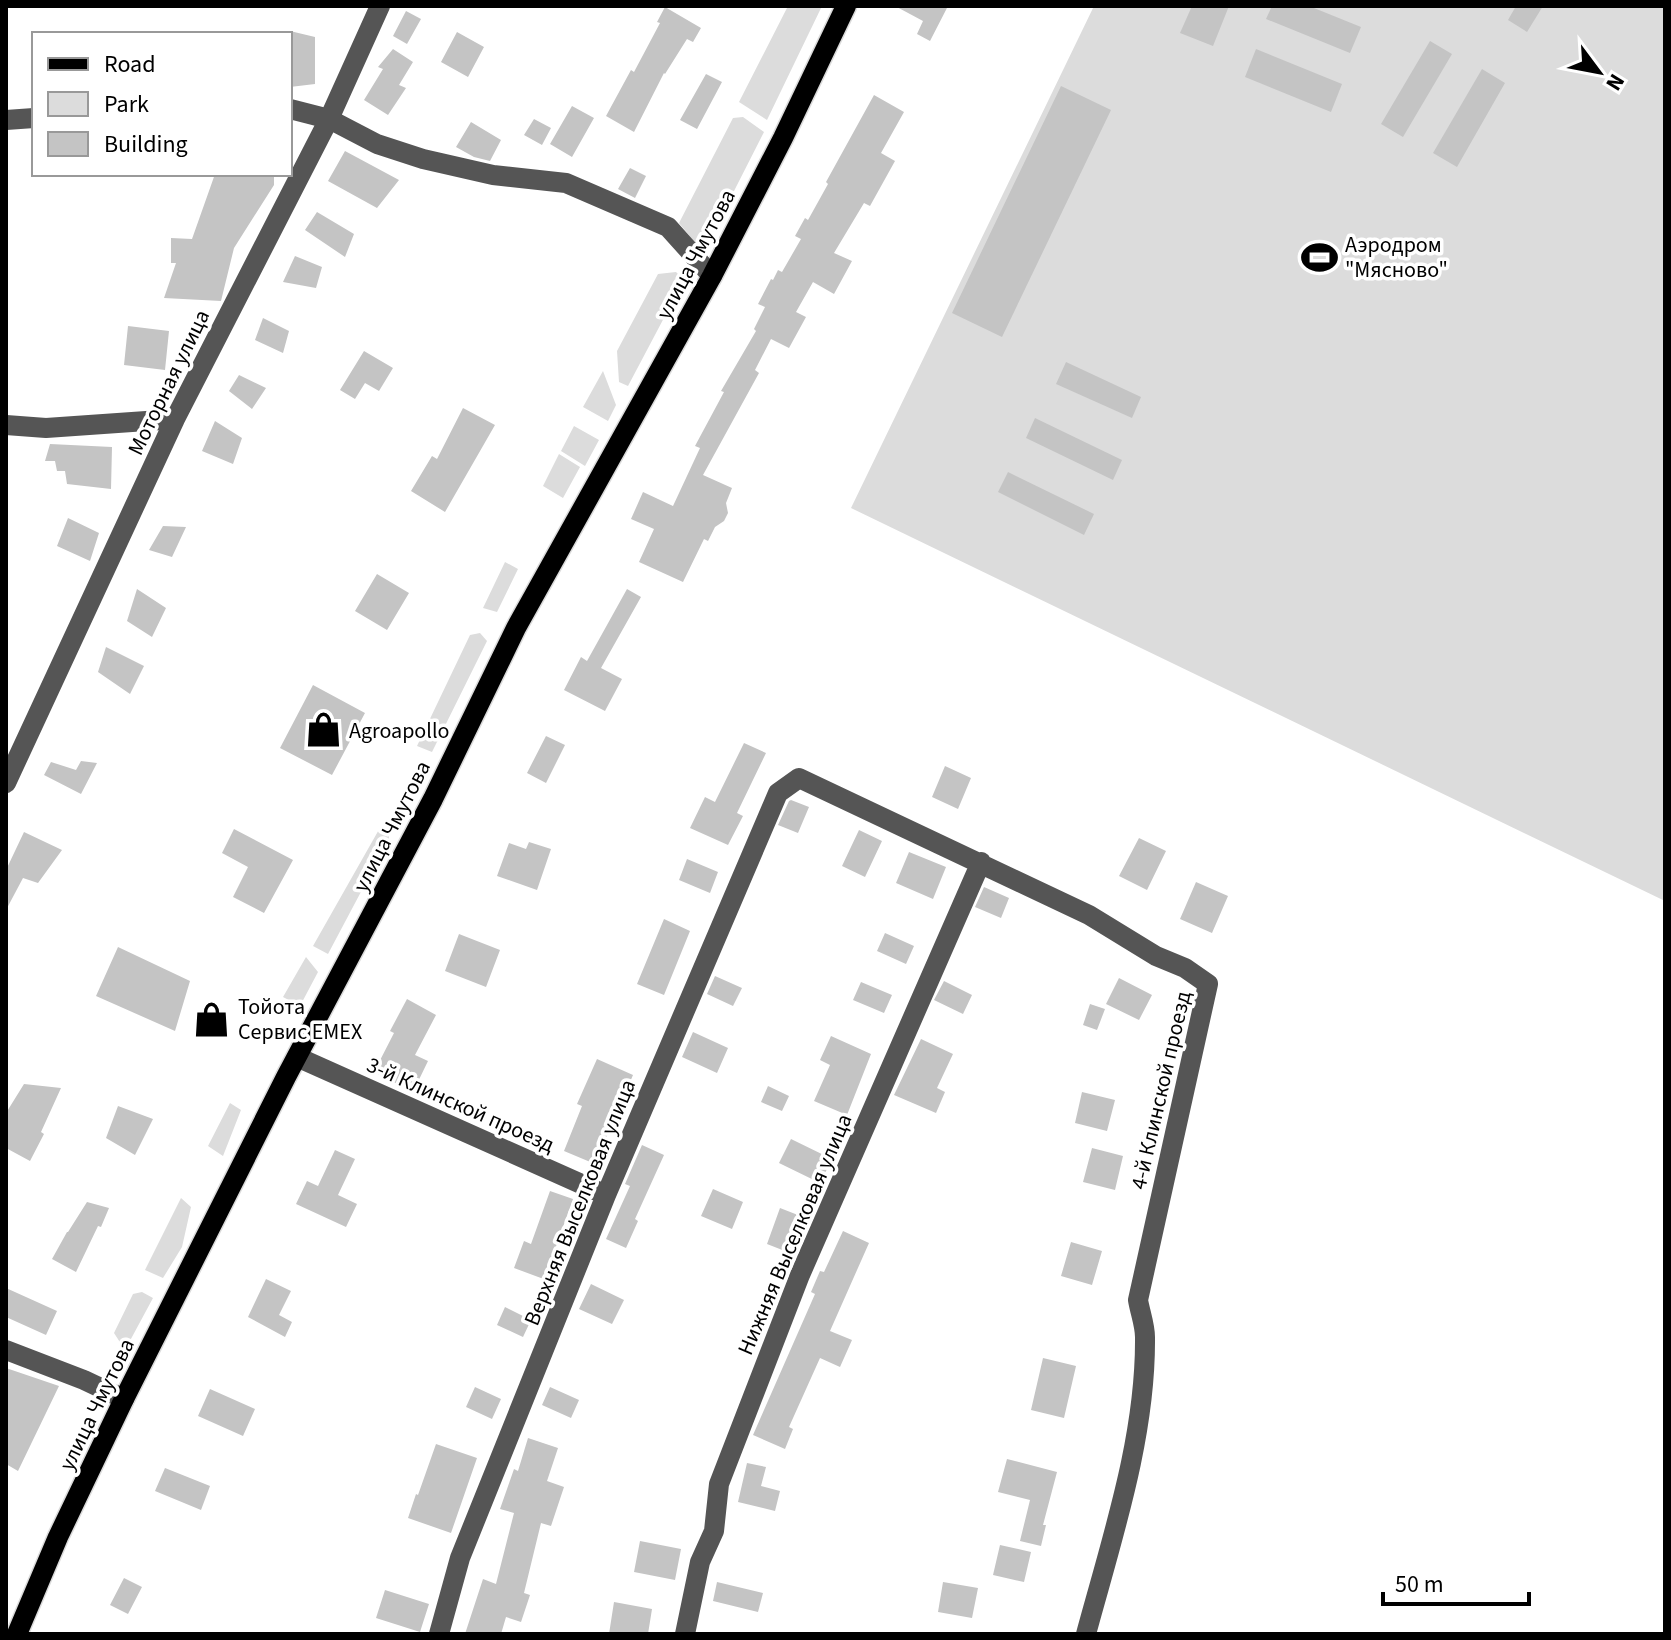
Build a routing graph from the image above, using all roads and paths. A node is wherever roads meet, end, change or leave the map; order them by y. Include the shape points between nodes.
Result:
1 (380, 6) edge
2 (846, 6) edge
3 (292, 110) edge
4 (32, 118) edge
5 (329, 119) junction
6 (6, 120) edge
7 (712, 276) junction
8 (175, 419) junction
9 (6, 425) edge
10 (6, 783) edge
11 (778, 793) joint
12 (981, 862) junction
13 (297, 1057) junction
14 (606, 1195) junction
15 (6, 1350) edge
16 (124, 1399) junction
17 (17, 1634) edge
18 (439, 1634) edge
19 (685, 1634) edge
20 (1086, 1634) edge

1 - 5 street, Моторная улица
2 - 7 main road, улица Чмутова
3 - 5 street
4 - 6 street
5 - 7 street via 377,144 423,159 493,175 566,183 668,227
5 - 8 street, Моторная улица
7 - 13 main road, улица Чмутова via 516,628
8 - 9 street via 46,428
8 - 10 street, Моторная улица
11 - 12 street, 4-й Клинской проезд via 799,778
11 - 14 street, Верхняя Выселковая улица
12 - 19 street, Нижняя Выселковая улица via 800,1275 719,1484 714,1531 700,1562
12 - 20 street, 4-й Клинской проезд via 1089,915 1208,984 1138,1300 1145,1334 1134,1445
13 - 14 street, 3-й Клинской проезд
13 - 16 main road, улица Чмутова
14 - 18 street, Верхняя Выселковая улица via 460,1558
15 - 16 street
16 - 17 main road, улица Чмутова

